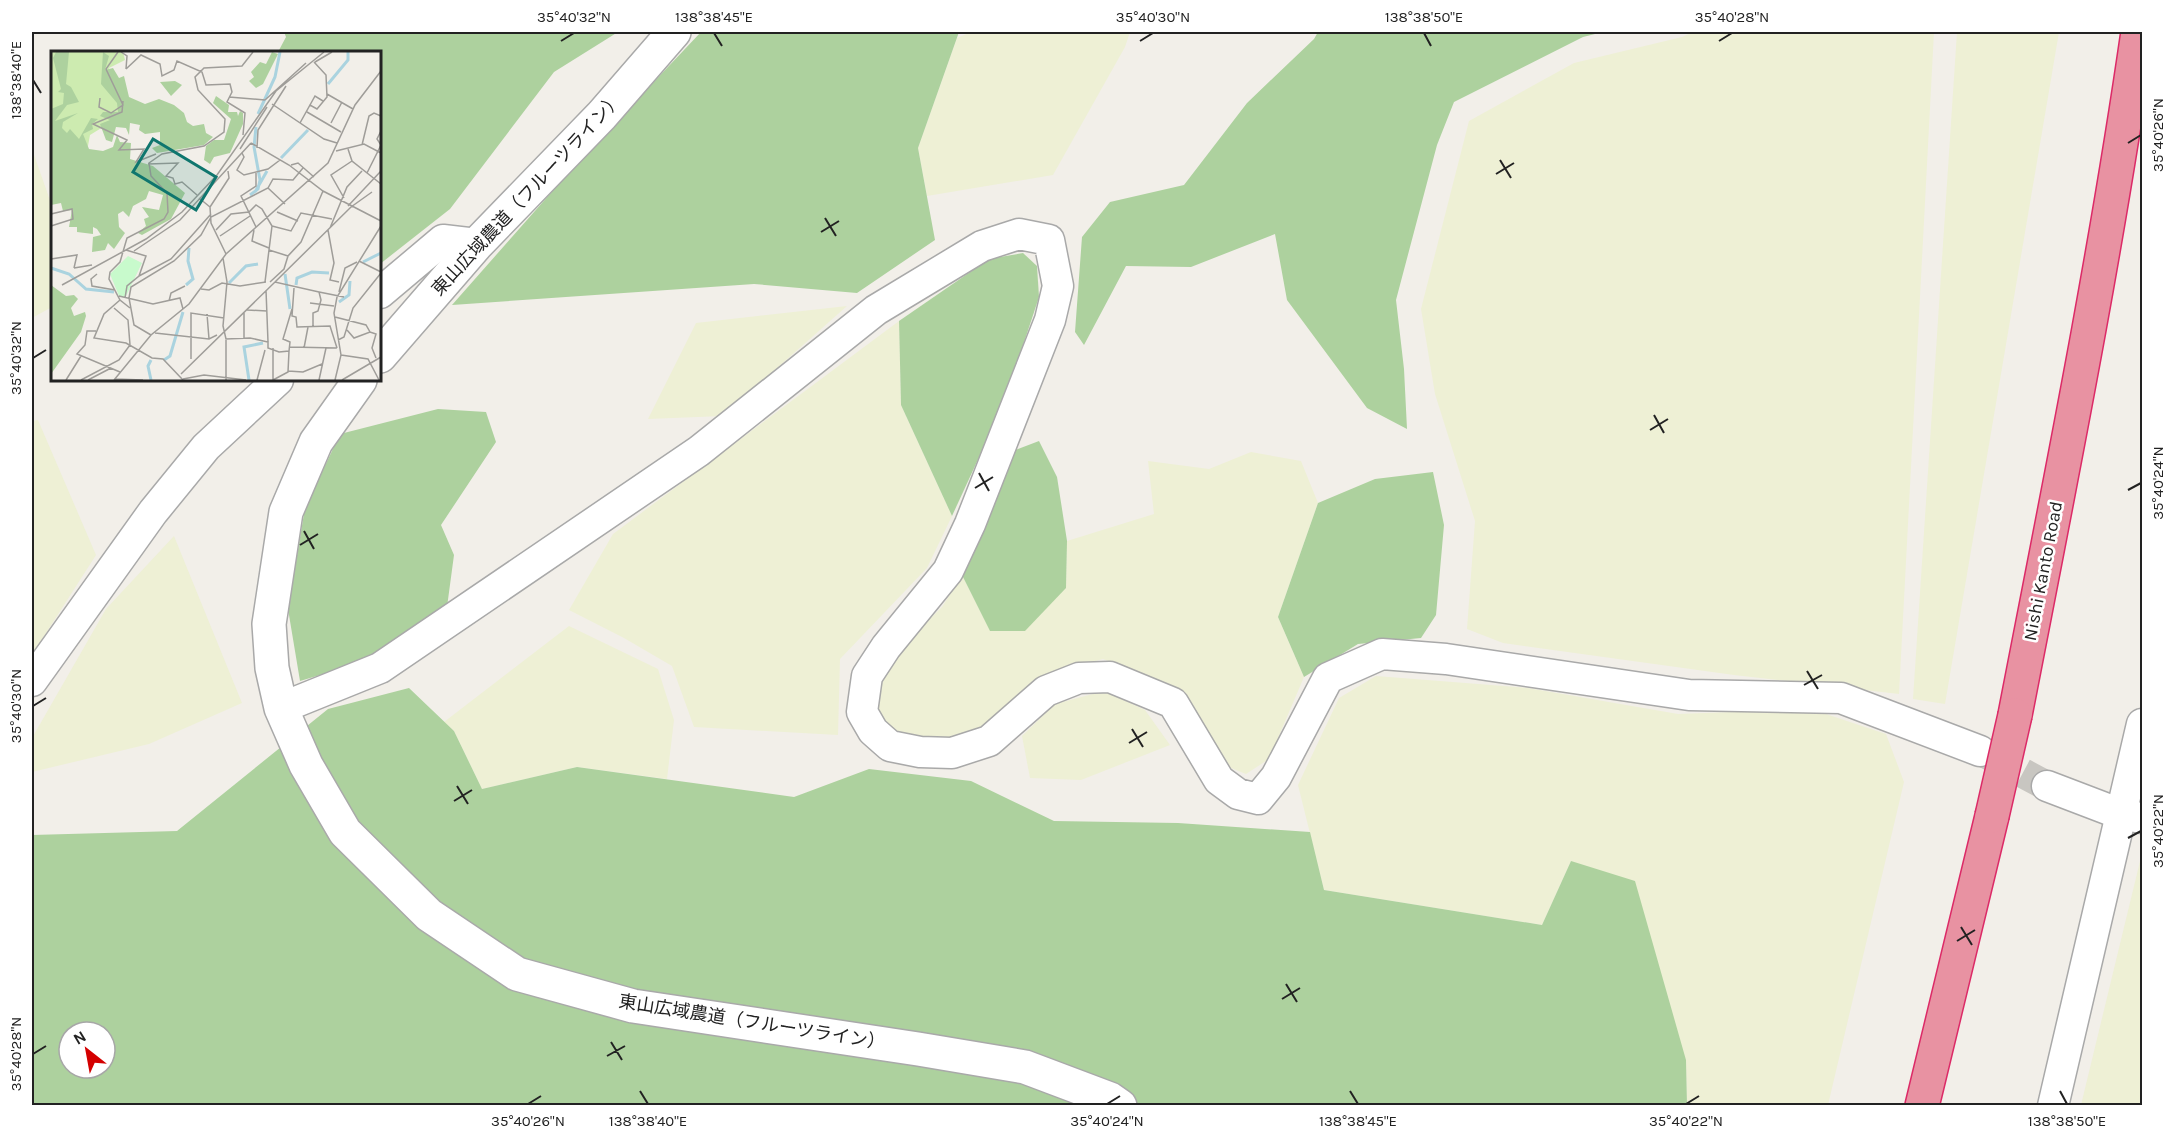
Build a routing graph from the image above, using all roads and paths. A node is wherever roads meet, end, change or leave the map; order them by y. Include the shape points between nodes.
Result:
1 (674, 32) edge
2 (2138, 32) edge
3 (2142, 72) edge
4 (2121, 150) junction
5 (477, 244) junction
6 (381, 292) edge
7 (381, 355) edge
8 (277, 381) edge
9 (359, 381) edge
10 (32, 681) edge
11 (281, 708) junction
12 (2142, 724) edge
13 (1980, 751) tunnel mouth
14 (2047, 786) tunnel mouth
15 (2132, 817) edge
16 (1120, 1106) edge
17 (1922, 1106) edge
18 (2053, 1106) edge

1 - 5 street, 東山広域農道（フルーツライン） via 602,115
2 - 4 highway, Nishi Kanto Road
3 - 4 highway
4 - 17 highway, Nishi Kanto Road, bridge via 2015,715
5 - 6 street via 443,240
5 - 7 street, 東山広域農道（フルーツライン）
8 - 10 street via 198,456
9 - 11 street, 東山広域農道（フルーツライン） via 316,442 286,512 269,624 272,668
11 - 13 street via 380,668 699,451 876,310 982,246 1019,234 1050,240 1058,286 1050,320 948,571 867,676 862,712 873,731 890,746 952,753 989,741 1046,691 1078,678 1110,677 1173,703 1219,780 1238,794 1258,799 1276,777 1328,678 1382,654 1446,659 1689,695 1841,698
11 - 16 street, 東山広域農道（フルーツライン） via 306,765 345,832 429,915 517,974 633,1006 1025,1067
12 - 15 street
14 - 15 street
15 - 18 street

